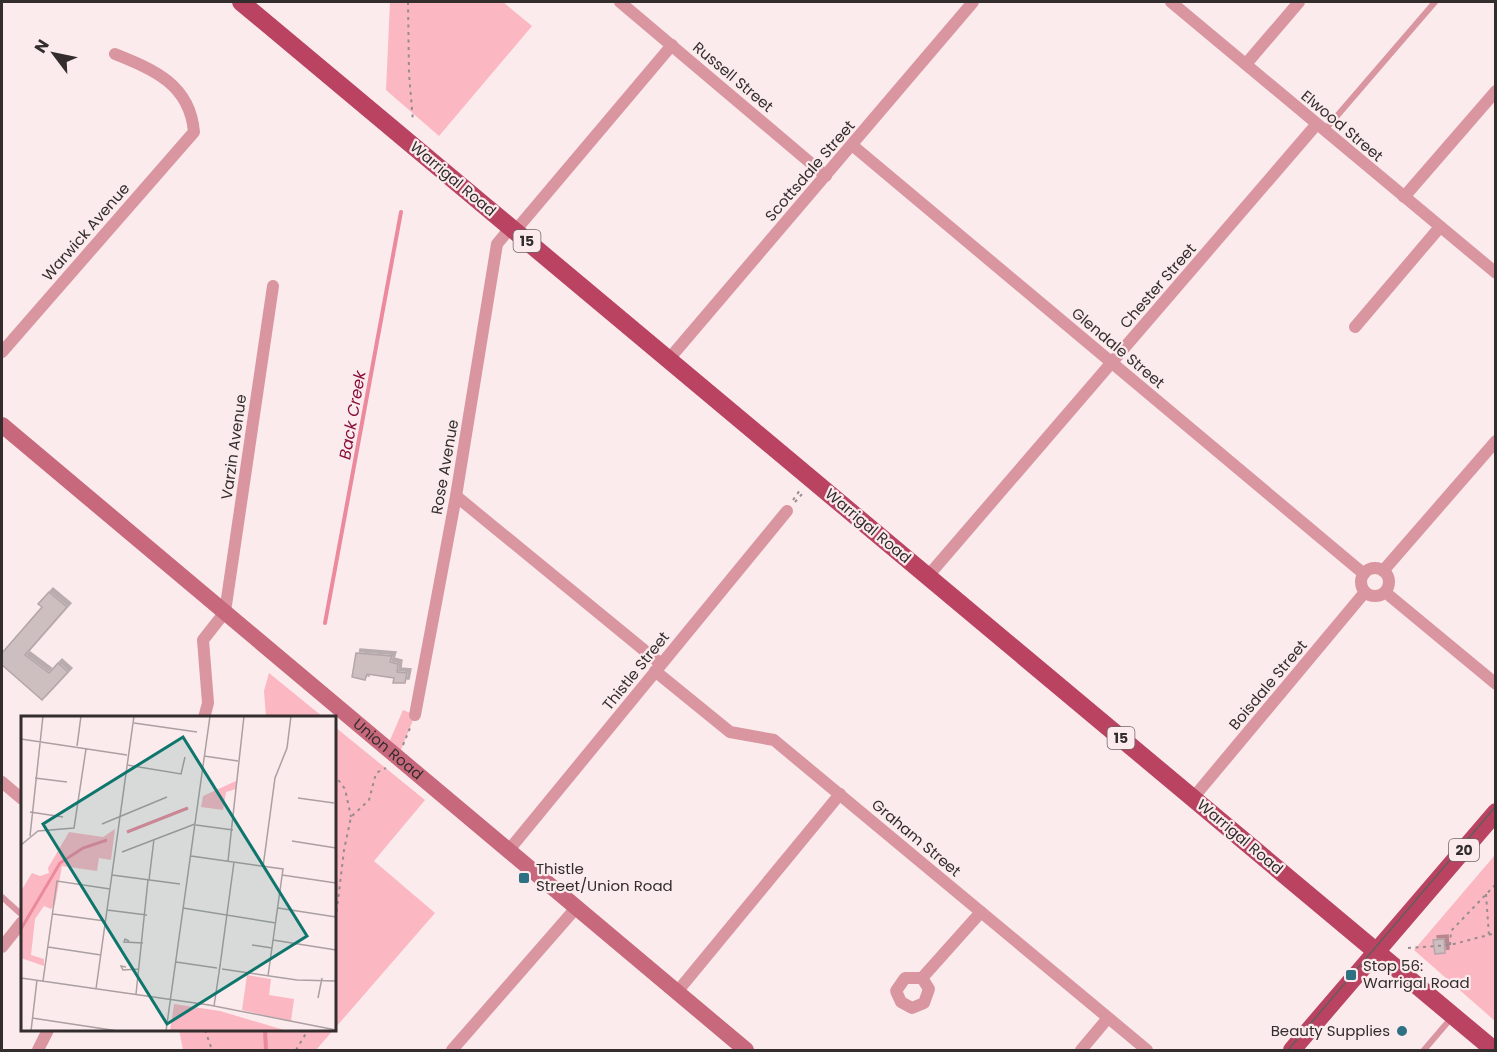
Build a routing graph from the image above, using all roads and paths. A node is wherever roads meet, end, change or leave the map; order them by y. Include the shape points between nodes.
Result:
1 (241, 2) edge
2 (408, 2) edge
3 (620, 2) edge
4 (971, 2) edge
5 (1171, 2) edge
6 (1299, 2) edge
7 (1435, 2) edge
8 (672, 45) junction
9 (116, 54) dead end
10 (1246, 64) junction
11 (1496, 91) edge
12 (413, 121) dead end
13 (1320, 128) junction
14 (852, 146) junction
15 (826, 176) junction
16 (1404, 197) junction
17 (1440, 227) junction
18 (513, 229) junction
19 (1496, 273) edge
20 (273, 286) dead end
21 (1355, 327) dead end
22 (2, 352) edge
23 (669, 359) junction
24 (1112, 363) junction
25 (2, 424) edge
26 (1496, 441) edge
27 (811, 478) junction
28 (456, 496) junction
29 (787, 511) junction
30 (1383, 571) junction
31 (1364, 574) junction
32 (928, 576) junction
33 (1365, 592) junction
34 (1385, 592) junction
35 (225, 612) junction
36 (658, 667) junction
37 (1496, 684) edge
38 (415, 715) joint
39 (204, 716) edge
40 (398, 758) junction
41 (376, 773) dead end
42 (336, 777) edge
43 (2, 782) edge
44 (840, 794) junction
45 (1193, 798) junction
46 (21, 799) edge
47 (1496, 812) edge
48 (351, 817) junction
49 (509, 850) junction
50 (1496, 884) edge
51 (1486, 894) junction
52 (2, 897) edge
53 (576, 908) junction
54 (981, 912) junction
55 (21, 914) edge
56 (336, 917) edge
57 (21, 923) edge
58 (1496, 933) edge
59 (1489, 936) junction
60 (1450, 945) junction
61 (2, 947) edge
62 (1408, 948) dead end
63 (1376, 951) junction
64 (922, 978) dead end
65 (677, 992) junction
66 (1453, 1016) junction
67 (1108, 1018) junction
68 (47, 1031) edge
69 (206, 1031) edge
70 (307, 1031) edge
71 (735, 1047) edge
72 (38, 1050) edge
73 (212, 1050) edge
74 (296, 1050) edge
75 (452, 1050) edge
76 (1081, 1050) edge
77 (1147, 1050) edge
78 (1292, 1050) edge
79 (1425, 1050) edge
80 (1494, 1050) edge

1 - 18 main road, Warrigal Road / 15
2 - 12 path
3 - 8 street, Russell Street
4 - 14 street, Scottsdale Street
5 - 10 street, Elwood Street
6 - 10 street
7 - 13 lane
8 - 15 street, Russell Street
8 - 18 street, Rose Avenue
9 - 22 street, Warwick Avenue via 151,68 175,87 192,113 194,132
10 - 13 street, Elwood Street
11 - 16 street
13 - 16 street, Elwood Street
13 - 24 street, Chester Street
14 - 15 street, Scottsdale Street
14 - 24 street, Glendale Street
15 - 23 street, Scottsdale Street
16 - 17 street, Elwood Street
17 - 19 street, Elwood Street
17 - 21 street
18 - 23 main road, Warrigal Road / 15
18 - 28 street, Rose Avenue via 497,244
20 - 35 street, Varzin Avenue
23 - 27 main road, Warrigal Road / 15
24 - 31 street, Glendale Street
24 - 32 street, Chester Street
25 - 35 street, Union Road
26 - 30 street
27 - 29 path
27 - 29 path
27 - 32 main road, Warrigal Road / 15
28 - 36 street, Graham Street
28 - 38 street, Rose Avenue
29 - 36 street, Thistle Street
30 - 31 street via 1371,569
30 - 34 street via 1389,579
31 - 33 street
32 - 45 main road, Warrigal Road / 15
33 - 34 street via 1373,596
33 - 45 street, Boisdale Street
34 - 37 street
35 - 39 street via 203,640 208,703
35 - 40 street, Union Road
36 - 44 street, Graham Street via 730,732 774,740
36 - 49 street, Thistle Street
38 - 40 path
40 - 49 street, Union Road
41 - 48 path via 369,800
42 - 48 path via 345,789
43 - 46 street
44 - 54 street, Graham Street
44 - 65 street
45 - 63 main road, Warrigal Road / 15
47 - 63 main road, 20
48 - 56 path
49 - 53 street, Union Road
50 - 51 path
51 - 59 path
51 - 60 path via 1451,931
52 - 55 lane
53 - 65 street, Union Road
53 - 75 street
54 - 64 street
54 - 67 street, Graham Street
57 - 61 street
58 - 59 path
59 - 60 path
60 - 62 path
63 - 66 main road, Warrigal Road / 15
63 - 78 main road, 20
65 - 71 street, Union Road
66 - 79 lane
66 - 80 main road, Warrigal Road / 15
67 - 76 street
67 - 77 street, Graham Street
68 - 72 street
69 - 73 path
70 - 74 path

